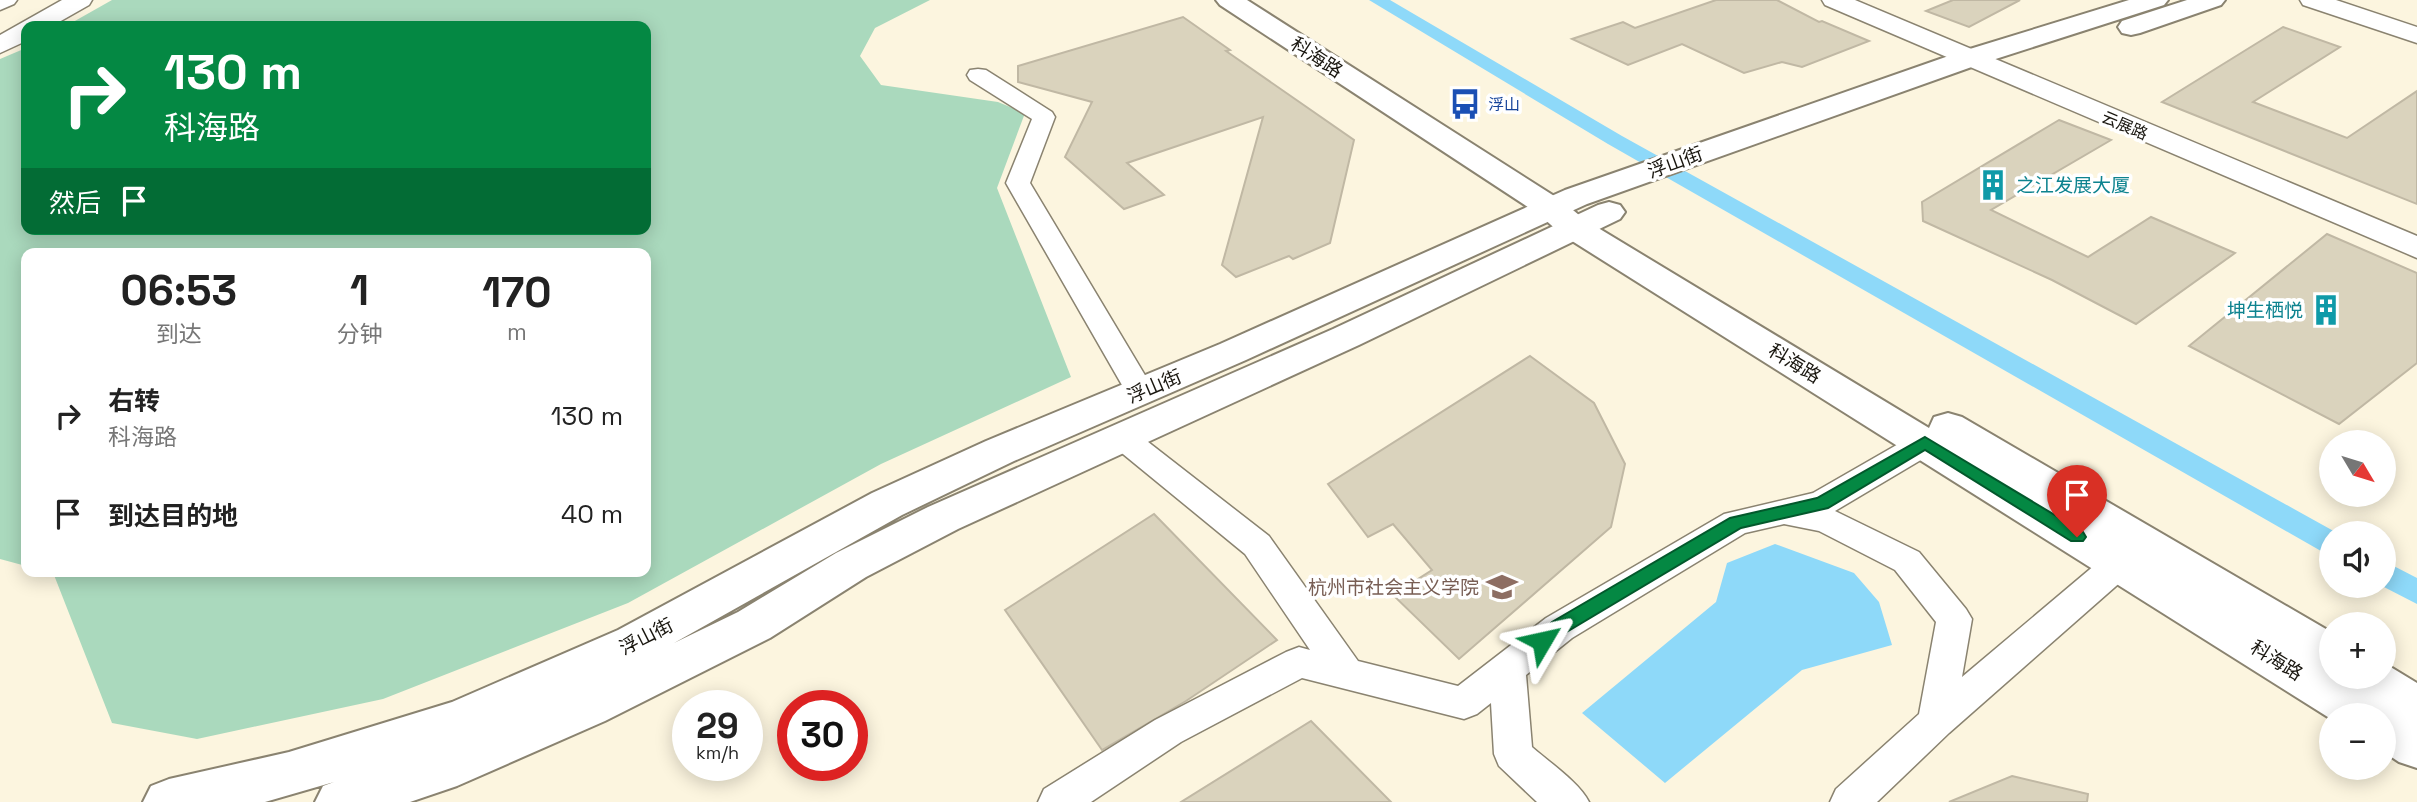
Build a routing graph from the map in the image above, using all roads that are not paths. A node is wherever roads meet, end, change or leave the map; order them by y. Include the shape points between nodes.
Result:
1 (7, 0) edge
2 (80, 0) edge
3 (1229, 0) edge
4 (1263, 0) edge
5 (1834, 0) edge
6 (2155, 0) edge
7 (2212, 0) edge
8 (2312, 0) edge
9 (0, 4) edge
10 (43, 21) edge
11 (21, 33) edge
12 (2417, 36) edge
13 (0, 46) edge
14 (1970, 58) junction
15 (1998, 72) junction
16 (978, 75) dead end
17 (1642, 186) junction
18 (1575, 212) junction
19 (2417, 248) edge
20 (1140, 392) junction
21 (1123, 438) junction
22 (1925, 443) junction
23 (1784, 512) junction
24 (2120, 564) junction
25 (2319, 649) edge
26 (1507, 669) junction
27 (1346, 674) junction
28 (2387, 689) edge
29 (2346, 703) edge
30 (2417, 707) edge
31 (1936, 722) junction
32 (2396, 734) edge
33 (2417, 747) edge
34 (169, 802) edge
35 (341, 802) edge
36 (1058, 802) edge
37 (1569, 802) edge
38 (1850, 802) edge

1 - 9 street
2 - 10 street
3 - 18 main road, 科海路
4 - 18 main road, 科海路
5 - 14 street, 云展路
6 - 14 main road, 浮山街
7 - 15 main road, 浮山街
8 - 12 street
11 - 13 street
14 - 15 street, 云展路
14 - 17 main road, 浮山街 via 1694,155
15 - 17 main road, 浮山街 via 1722,170
15 - 19 street, 云展路
16 - 20 street via 1044,117 1018,183
17 - 18 main road, 浮山街
18 - 20 main road, 浮山街
18 - 21 main road, 浮山街 via 1346,337
18 - 22 main road, 科海路
18 - 25 main road, 科海路
20 - 34 main road, 浮山街 via 887,505 634,643 463,719 289,774
21 - 27 street via 1257,545
21 - 35 main road, 浮山街 via 851,565 754,625 588,707 439,770
22 - 23 street via 1822,503
22 - 24 main road, 科海路
23 - 26 street via 1736,523 1559,628
23 - 31 street via 1826,520 1907,561 1954,619
24 - 29 main road, 科海路
24 - 31 street
26 - 27 street via 1465,703
26 - 37 street via 1513,754
27 - 36 street via 1299,662 1168,731
28 - 30 main road
31 - 38 street
32 - 33 main road

